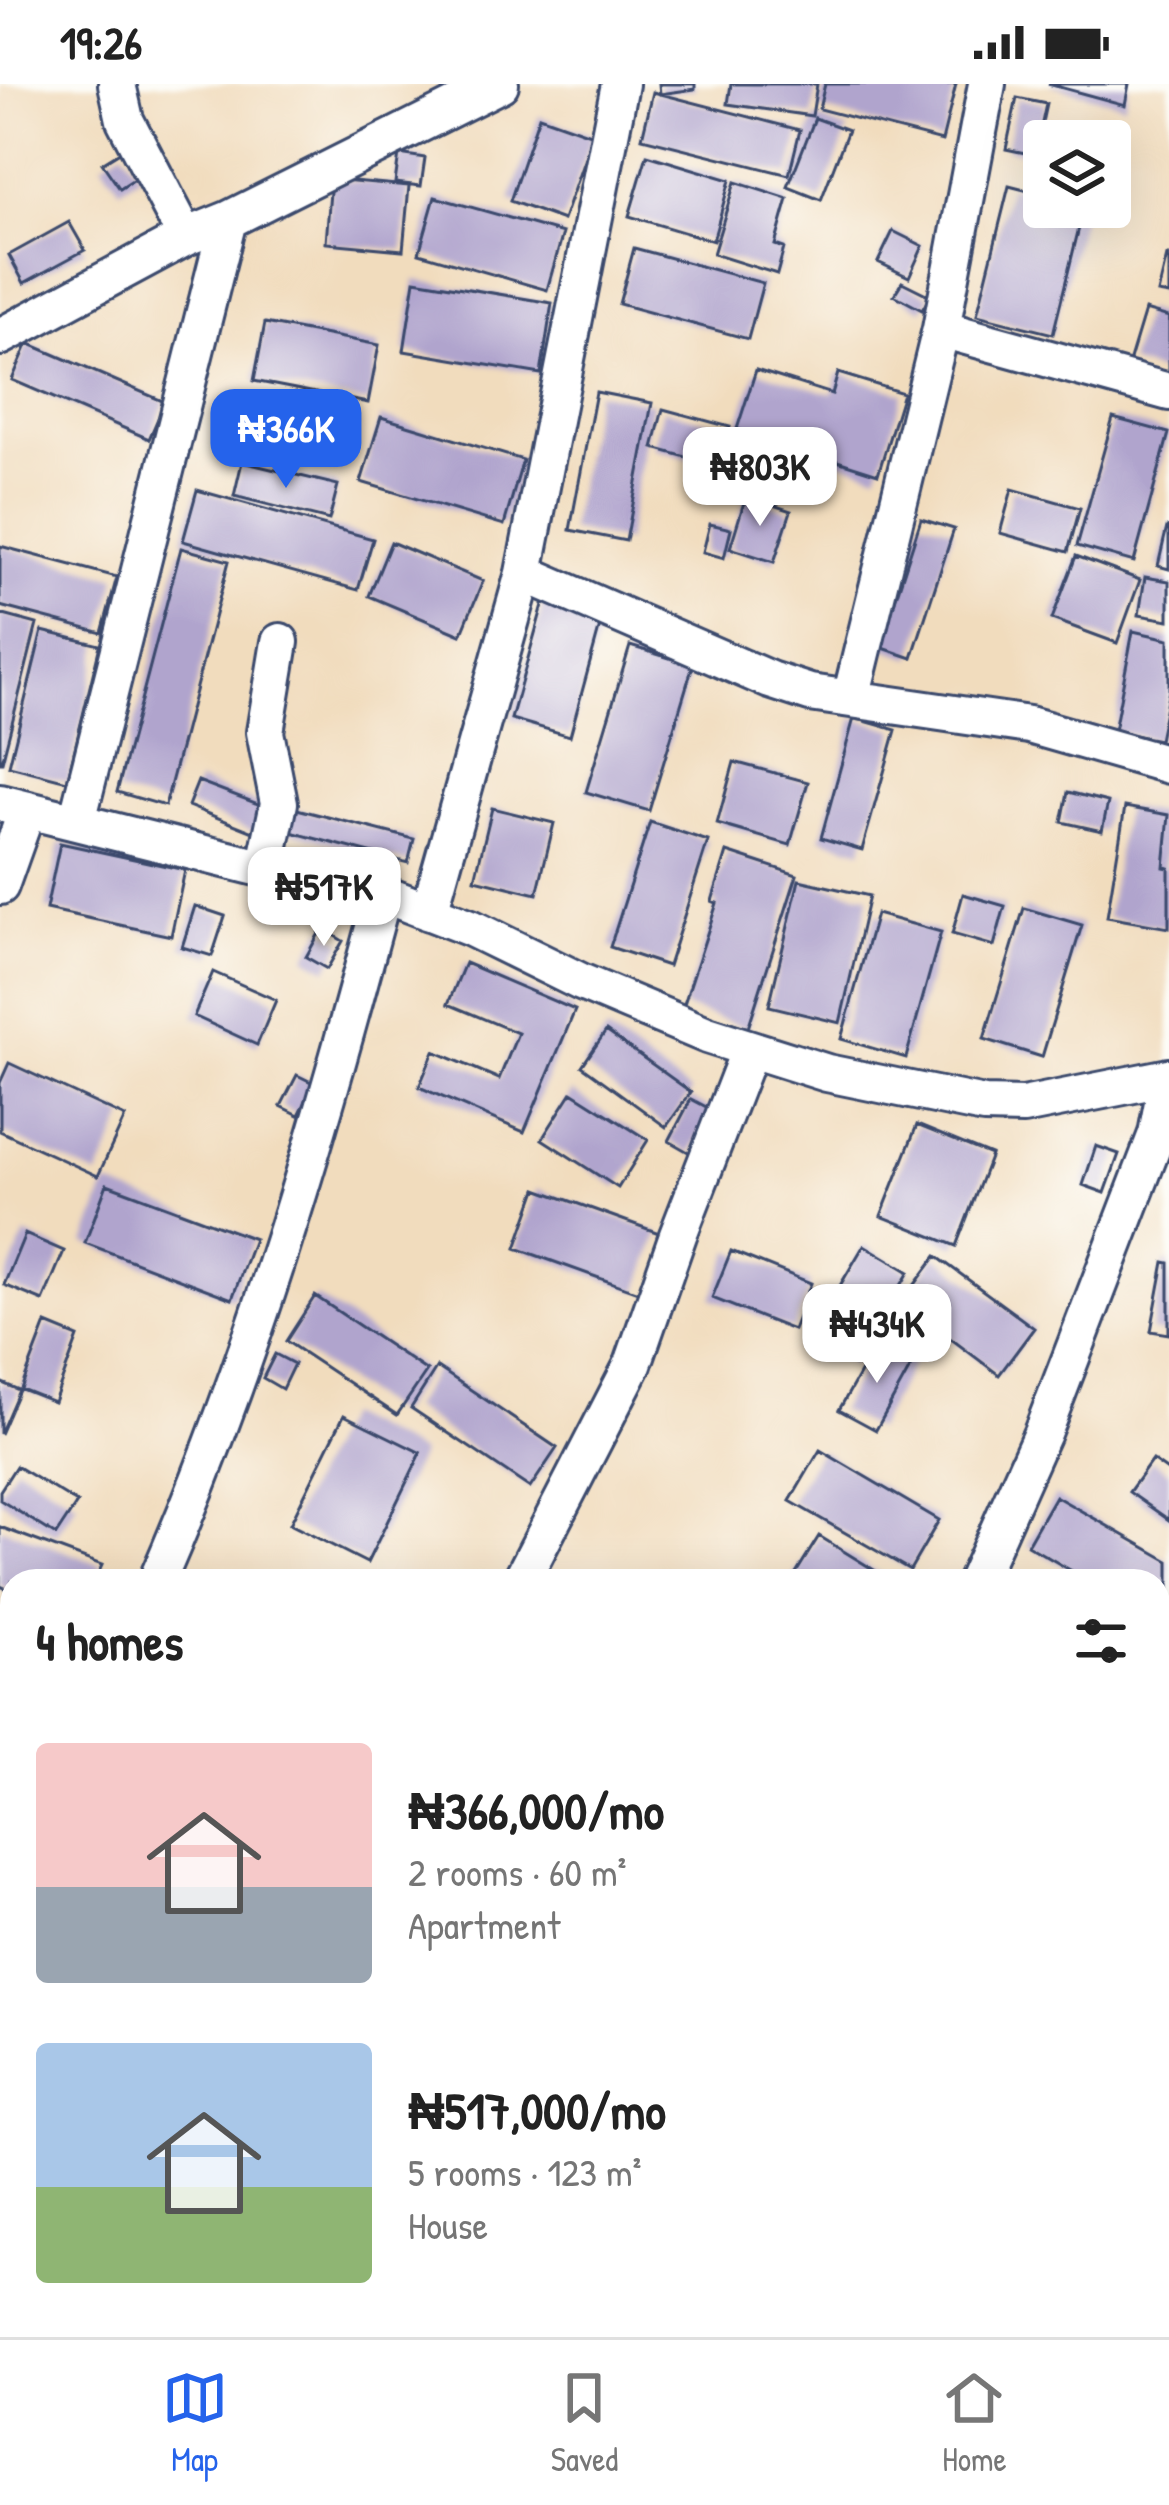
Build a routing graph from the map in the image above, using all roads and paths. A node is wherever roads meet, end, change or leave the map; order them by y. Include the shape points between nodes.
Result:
1 (117, 84) edge
2 (500, 84) edge
3 (620, 84) edge
4 (987, 84) edge
5 (459, 93) edge
6 (228, 220) junction
7 (186, 237) junction
8 (941, 329) junction
9 (0, 337) edge
10 (1169, 392) edge
11 (524, 573) junction
12 (280, 642) dead end
13 (851, 698) junction
14 (1169, 765) edge
15 (13, 807) edge
16 (77, 821) junction
17 (265, 869) junction
18 (0, 886) edge
19 (382, 894) junction
20 (429, 911) junction
21 (750, 1049) junction
22 (1169, 1077) edge
23 (162, 1569) edge
24 (527, 1569) edge
25 (981, 1569) edge

1 - 7 street via 124,120
2 - 5 street
3 - 11 street
4 - 8 street
5 - 6 street
6 - 7 street
6 - 16 street
7 - 9 street
8 - 10 street
8 - 13 street
11 - 13 street via 770,680
11 - 20 street
12 - 17 street via 265,732 279,802
13 - 14 street via 1029,725
15 - 16 street
15 - 18 street
16 - 17 street
17 - 19 street
19 - 20 street
19 - 23 street via 254,1336
20 - 21 street
21 - 22 street via 984,1105 1023,1106
21 - 24 street via 633,1364
22 - 25 street via 1149,1156

